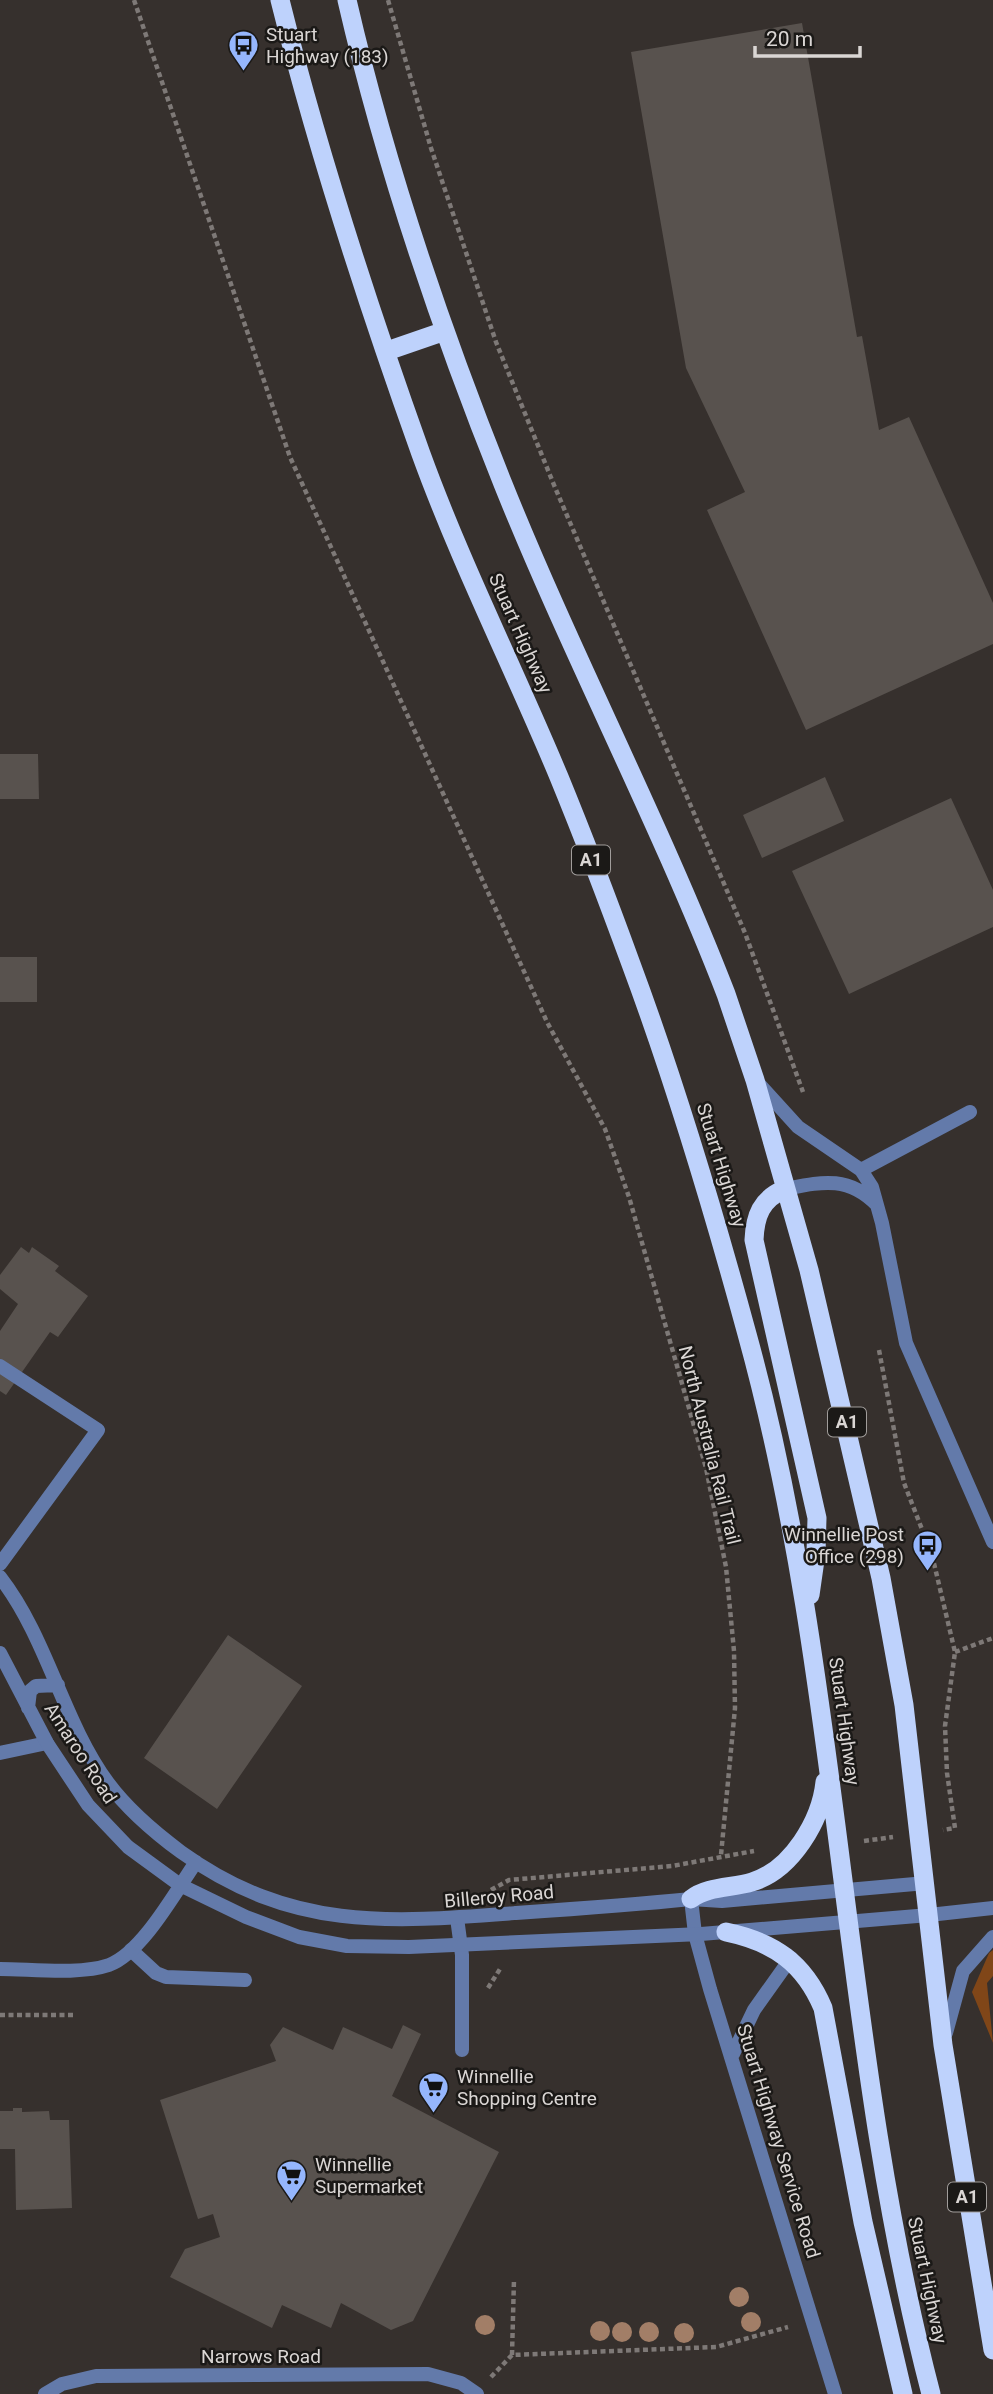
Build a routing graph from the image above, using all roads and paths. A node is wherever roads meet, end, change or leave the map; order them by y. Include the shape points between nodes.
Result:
1 (134, 0) edge
2 (280, 0) edge
3 (347, 0) edge
4 (445, 331) junction
5 (387, 351) junction
6 (755, 1080) junction
7 (970, 1112) dead end
8 (861, 1170) junction
9 (785, 1189) junction
10 (878, 1207) junction
11 (0, 1366) edge
12 (993, 1542) edge
13 (0, 1564) edge
14 (0, 1577) edge
15 (807, 1606) junction
16 (993, 1638) edge
17 (0, 1653) edge
18 (58, 1685) junction
19 (28, 1708) junction
20 (47, 1743) junction
21 (826, 1743) junction
22 (0, 1753) edge
23 (920, 1833) junction
24 (840, 1851) junction
25 (721, 1855) junction
26 (196, 1862) junction
27 (781, 1864) junction
28 (926, 1883) junction
29 (180, 1885) junction
30 (721, 1888) junction
31 (844, 1891) junction
32 (483, 1892) dead end
33 (691, 1899) junction
34 (993, 1908) edge
35 (929, 1915) junction
36 (457, 1918) junction
37 (847, 1921) junction
38 (726, 1932) junction
39 (695, 1934) junction
40 (993, 1937) edge
41 (461, 1945) junction
42 (131, 1950) junction
43 (791, 1958) junction
44 (509, 1963) dead end
45 (0, 1969) edge
46 (245, 1980) dead end
47 (462, 2010) junction
48 (0, 2015) edge
49 (75, 2015) dead end
50 (943, 2045) junction
51 (462, 2050) dead end
52 (733, 2054) junction
53 (514, 2279) dead end
54 (786, 2315) dead end
55 (789, 2327) junction
56 (792, 2340) dead end
57 (993, 2350) edge
58 (512, 2355) junction
59 (477, 2393) edge
60 (46, 2394) edge
61 (835, 2394) edge
62 (903, 2394) edge
63 (931, 2394) edge

1 - 25 path, North Australia Rail Trail via 290,457 547,1022 605,1129 629,1198 706,1468 726,1567 735,1708
2 - 5 highway, Stuart Highway / A1 via 345,228
3 - 4 highway, A1 via 376,118
4 - 5 highway
4 - 6 highway, A1 via 503,484 712,958
5 - 15 highway, Stuart Highway / A1 via 421,454 559,779 671,1075 748,1335
6 - 8 street via 798,1127
6 - 9 highway, A1
7 - 8 street
8 - 10 street
9 - 10 street via 830,1181 870,1198
9 - 15 highway via 763,1203 754,1240 817,1518
9 - 23 highway, A1 via 830,1352 881,1578
10 - 12 street via 906,1343
11 - 13 street via 98,1430
14 - 18 street, Amaroo Road
15 - 21 highway, Stuart Highway / A1
16 - 23 path via 955,1652 945,1739 955,1828
17 - 19 street, Amaroo Road
18 - 19 street via 36,1686 30,1691
18 - 26 street, Amaroo Road via 108,1784 158,1835
19 - 20 street, Amaroo Road
20 - 22 street
20 - 29 street, Amaroo Road via 109,1829 150,1866
21 - 24 highway, Stuart Highway / A1
21 - 27 highway via 820,1808 808,1832
23 - 24 path via 857,1842
23 - 28 highway, A1
24 - 31 highway, Stuart Highway / A1
25 - 27 path via 752,1850
25 - 30 path, North Australia Rail Trail
25 - 32 path via 672,1866 509,1880
26 - 29 street
26 - 36 street, Billeroy Road via 236,1885 301,1911 373,1920
27 - 30 highway via 761,1879
28 - 31 street, Billeroy Road
28 - 35 highway, A1
29 - 41 street via 268,1926 326,1943 372,1948
29 - 42 street
30 - 33 highway
31 - 33 street, Billeroy Road via 713,1902
31 - 37 highway, Stuart Highway / A1
33 - 36 street, Billeroy Road
33 - 39 street, Stuart Highway Service Road
34 - 35 street
35 - 37 street
35 - 50 highway, A1
36 - 41 street
37 - 38 street
37 - 63 highway, Stuart Highway / A1 via 892,2218
38 - 39 street
38 - 43 highway via 752,1938
39 - 41 street
39 - 52 street, Stuart Highway Service Road
40 - 50 street via 963,1971
41 - 47 street
42 - 45 street via 117,1961 94,1968
42 - 46 street via 166,1977
43 - 52 street via 754,2010
43 - 62 highway via 813,1985 828,2022 866,2234
44 - 47 path via 492,1978 484,2008
47 - 51 street
48 - 49 path
50 - 57 highway, A1
52 - 61 street, Stuart Highway Service Road
53 - 58 path
54 - 55 path
55 - 56 path
55 - 58 path via 716,2347
58 - 59 path
59 - 60 street, Narrows Road via 445,2376 428,2374 96,2376 62,2384

